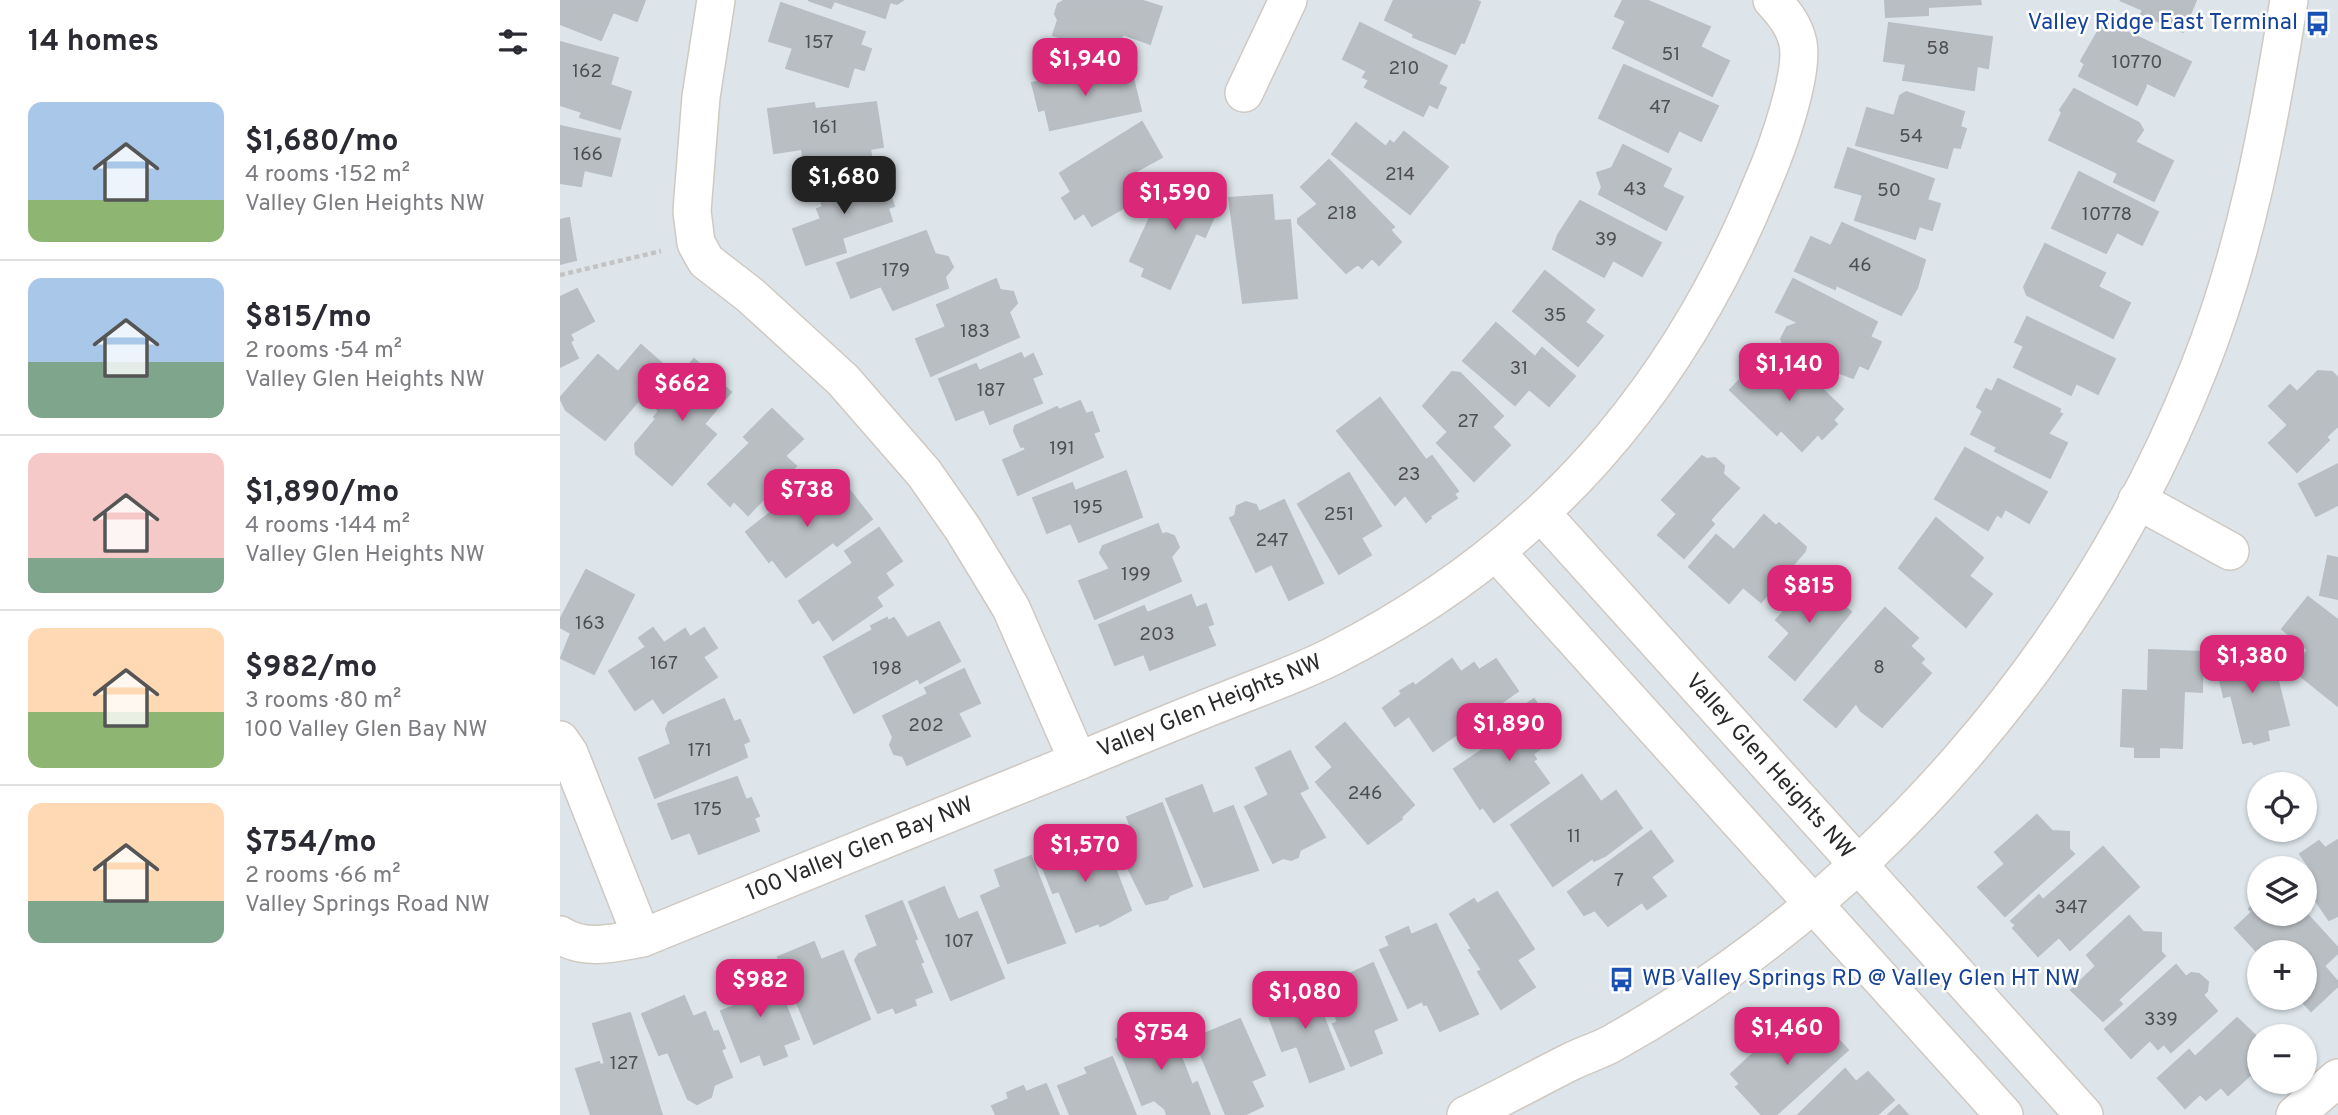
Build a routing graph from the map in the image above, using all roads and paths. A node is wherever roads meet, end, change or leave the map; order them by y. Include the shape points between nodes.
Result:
1 (716, 0) edge
2 (1288, 0) edge
3 (1772, 0) edge
4 (2289, 0) edge
5 (1244, 93) dead end
6 (696, 243) junction
7 (560, 275) edge
8 (2137, 500) junction
9 (1541, 513) junction
10 (2230, 551) dead end
11 (1496, 552) junction
12 (560, 740) edge
13 (1078, 761) junction
14 (1857, 865) junction
15 (1812, 904) junction
16 (560, 935) edge
17 (642, 938) junction
18 (2338, 1078) edge
19 (1466, 1115) edge
20 (2004, 1115) edge
21 (2084, 1115) edge
22 (2295, 1115) edge

1 - 6 street via 701,97 692,211
2 - 5 street
3 - 9 street, Valley Glen Heights NW via 1795,32 1799,64 1772,160 1729,263 1657,382
4 - 8 street via 2244,232 2199,368
6 - 7 path
6 - 13 street, Valley Glen Heights NW via 706,261 843,380 924,473 1011,608
8 - 10 street
8 - 14 street via 2035,668 1976,741
9 - 11 street, Valley Glen Heights NW
9 - 14 street, Valley Glen Heights NW
11 - 13 street, Valley Glen Heights NW via 1455,584 1334,656
11 - 15 street
12 - 17 street
13 - 17 street, 100 Valley Glen Bay NW
14 - 15 street
14 - 21 street, Valley Glen Heights NW
15 - 19 street via 1691,994 1608,1045
15 - 20 street
16 - 17 street, 100 Valley Glen Bay NW via 601,946
18 - 22 street

